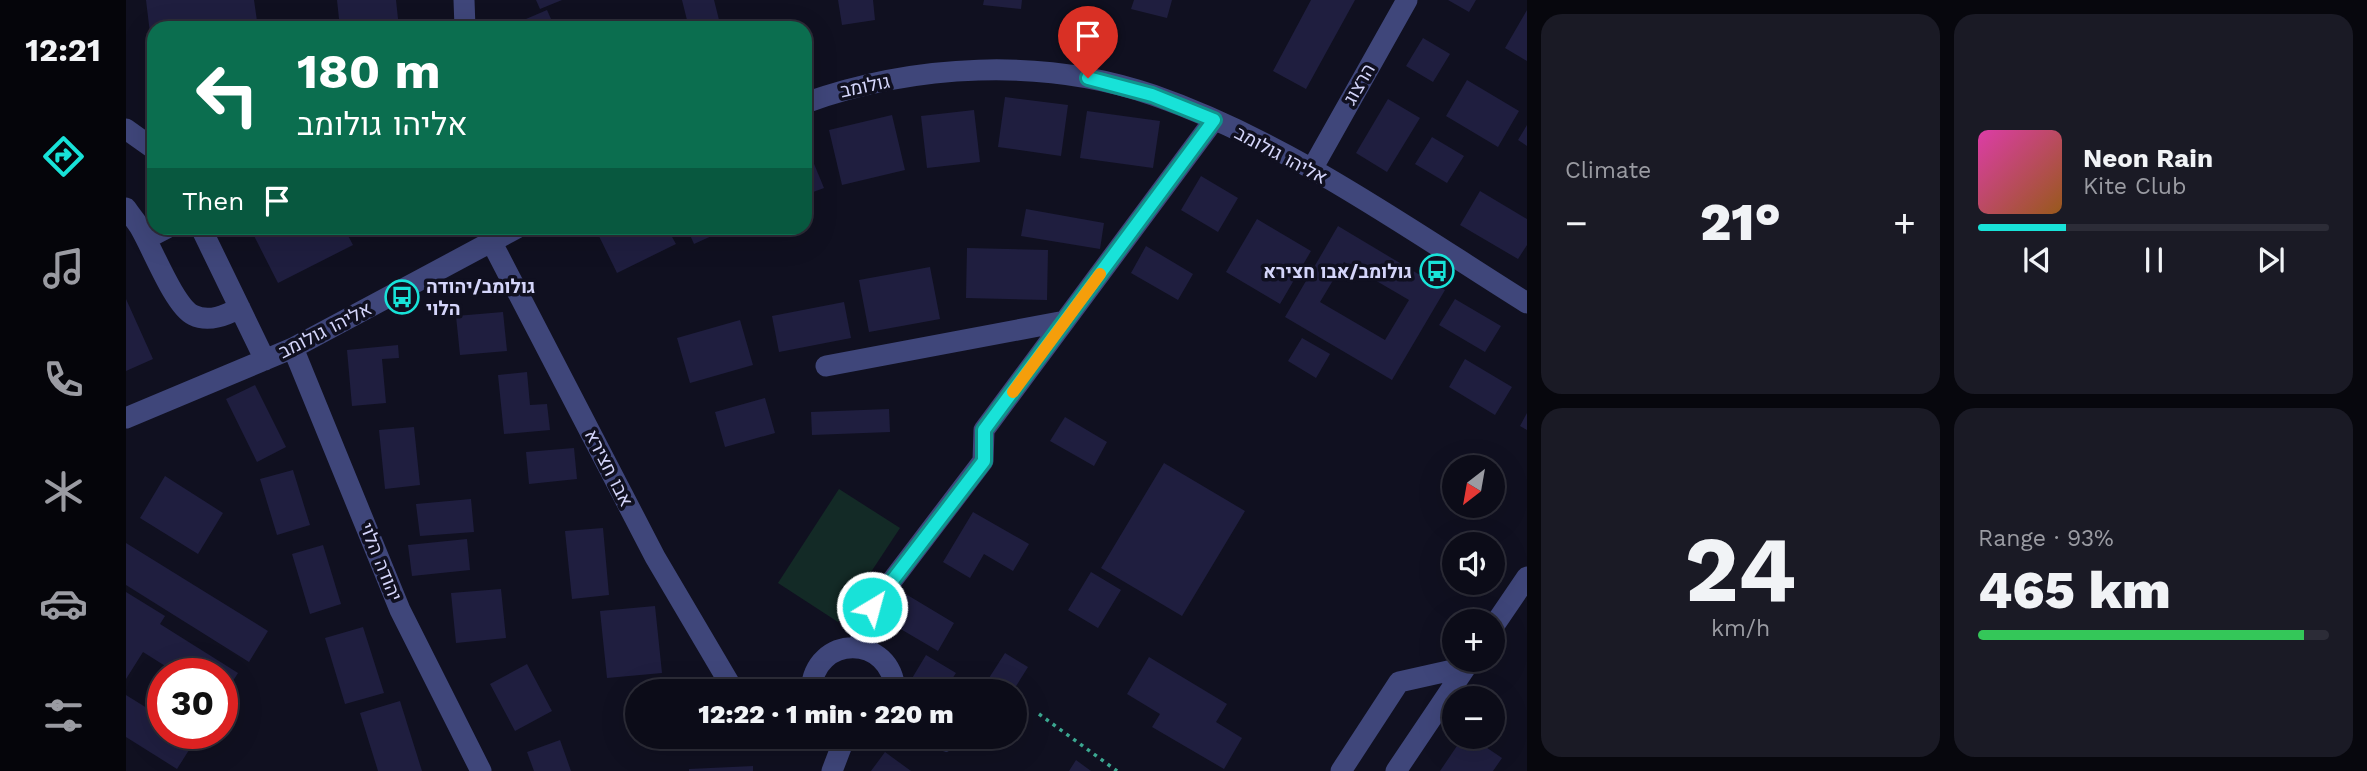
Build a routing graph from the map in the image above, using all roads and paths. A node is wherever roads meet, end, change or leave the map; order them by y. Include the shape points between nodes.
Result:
1 (464, 0) edge
2 (1407, 0) edge
3 (465, 21) edge
4 (925, 73) joint
5 (812, 100) edge
6 (1214, 120) junction
7 (126, 129) edge
8 (147, 144) edge
9 (1312, 169) junction
10 (126, 208) edge
11 (154, 235) edge
12 (204, 235) edge
13 (503, 235) edge
14 (146, 239) junction
15 (491, 241) junction
16 (1527, 303) edge
17 (240, 308) junction
18 (1065, 321) junction
19 (293, 348) junction
20 (265, 360) junction
21 (826, 366) dead end
22 (126, 418) edge
23 (1527, 576) edge
24 (1505, 609) edge
25 (858, 647) junction
26 (1442, 670) edge
27 (1463, 672) edge
28 (727, 679) edge
29 (813, 679) edge
30 (894, 679) edge
31 (1040, 714) dead end
32 (840, 749) edge
33 (481, 771) edge
34 (832, 771) edge
35 (1116, 771) edge
36 (1341, 771) edge
37 (1396, 771) edge

1 - 3 street
2 - 9 street, הרצוג
4 - 5 street, גולומב
4 - 6 street, אליהו גולומב via 1009,70 1088,78 1152,95
6 - 9 street, אליהו גולומב
6 - 18 street
7 - 8 street
9 - 16 street, אליהו גולומב
10 - 14 street
11 - 14 street
12 - 17 street
13 - 15 street, אליהו גולומב
14 - 17 street via 179,301 192,315 225,316
15 - 19 street, אליהו גולומב
15 - 28 street, אבו חצירא via 655,557
17 - 20 street
18 - 21 street
18 - 25 street via 984,430 984,461 872,607
19 - 20 street, אליהו גולומב
19 - 33 street, יהודה הלוי via 400,610
20 - 22 street, אליהו גולומב
23 - 24 street
25 - 29 street via 832,653 821,662
25 - 30 street via 881,658
26 - 36 street via 1399,682
27 - 37 street
31 - 35 path
32 - 34 street

